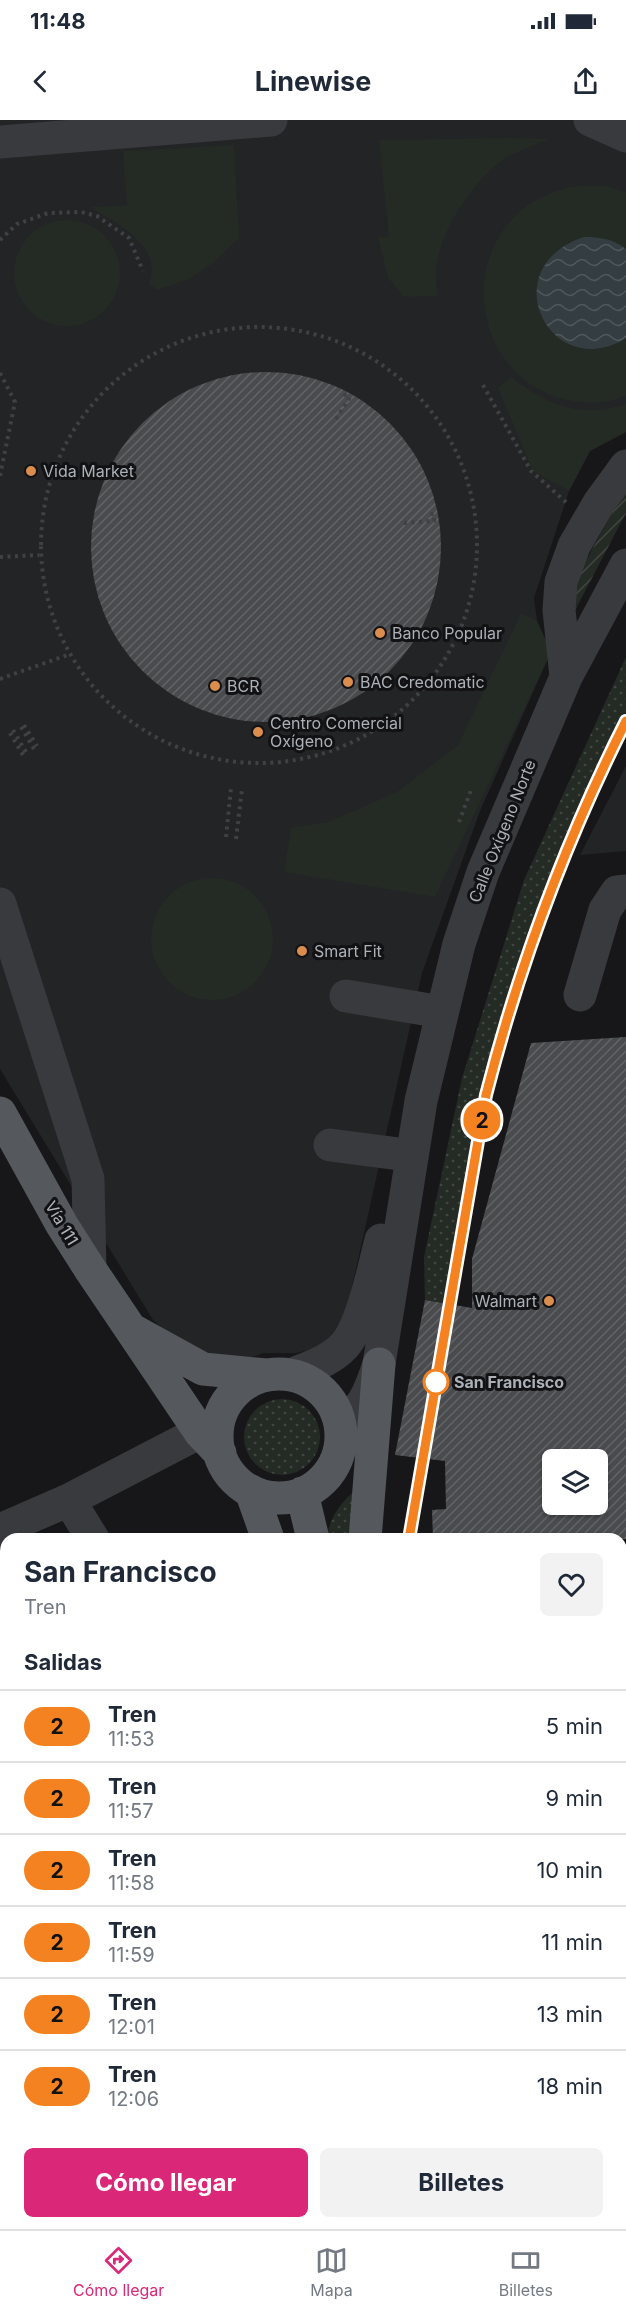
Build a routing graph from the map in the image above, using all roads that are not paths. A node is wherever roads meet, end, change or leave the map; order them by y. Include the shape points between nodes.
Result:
1 (271, 120) edge
2 (590, 120) edge
3 (626, 136) edge
4 (0, 142) edge
5 (626, 466) edge
6 (626, 565) edge
7 (566, 677) junction
8 (626, 891) edge
9 (0, 904) edge
10 (580, 995) dead end
11 (346, 996) dead end
12 (442, 1012) junction
13 (419, 1112) junction
14 (0, 1113) edge
15 (330, 1145) dead end
16 (407, 1155) junction
17 (90, 1269) junction
18 (130, 1329) junction
19 (379, 1364) junction
20 (279, 1375) junction
21 (339, 1419) junction
22 (210, 1443) junction
23 (251, 1491) junction
24 (302, 1493) junction
25 (69, 1500) junction
26 (0, 1530) edge
27 (89, 1533) edge
28 (266, 1533) edge
29 (312, 1533) edge
30 (365, 1533) edge

1 - 4 street
2 - 3 street
5 - 7 street via 574,546 561,582 559,610
6 - 7 street, Calle Oxígeno Norte
7 - 12 street, Calle Oxígeno Norte via 483,872
8 - 10 street via 618,892 605,910
9 - 17 street via 88,1179
11 - 12 street
12 - 13 street, Calle Oxígeno Norte
13 - 16 street, Calle Oxígeno Norte
13 - 19 street, Calle Oxígeno Norte
14 - 17 main road, Vía 111
15 - 16 street
16 - 20 street, Calle Oxígeno Norte via 356,1326 345,1345 328,1359
17 - 18 main road, Vía 111
18 - 20 main road, Vía 111 via 203,1369
18 - 22 main road, Vía 111
19 - 21 street, Calle Oxígeno Norte via 367,1397 351,1417
19 - 30 main road
20 - 21 main road via 304,1379 326,1395
20 - 22 main road via 248,1382 232,1395
21 - 24 main road via 338,1455 330,1471
22 - 23 main road via 229,1472
22 - 25 street
23 - 24 main road via 268,1497
23 - 28 main road
24 - 29 main road
25 - 26 street
25 - 27 street

